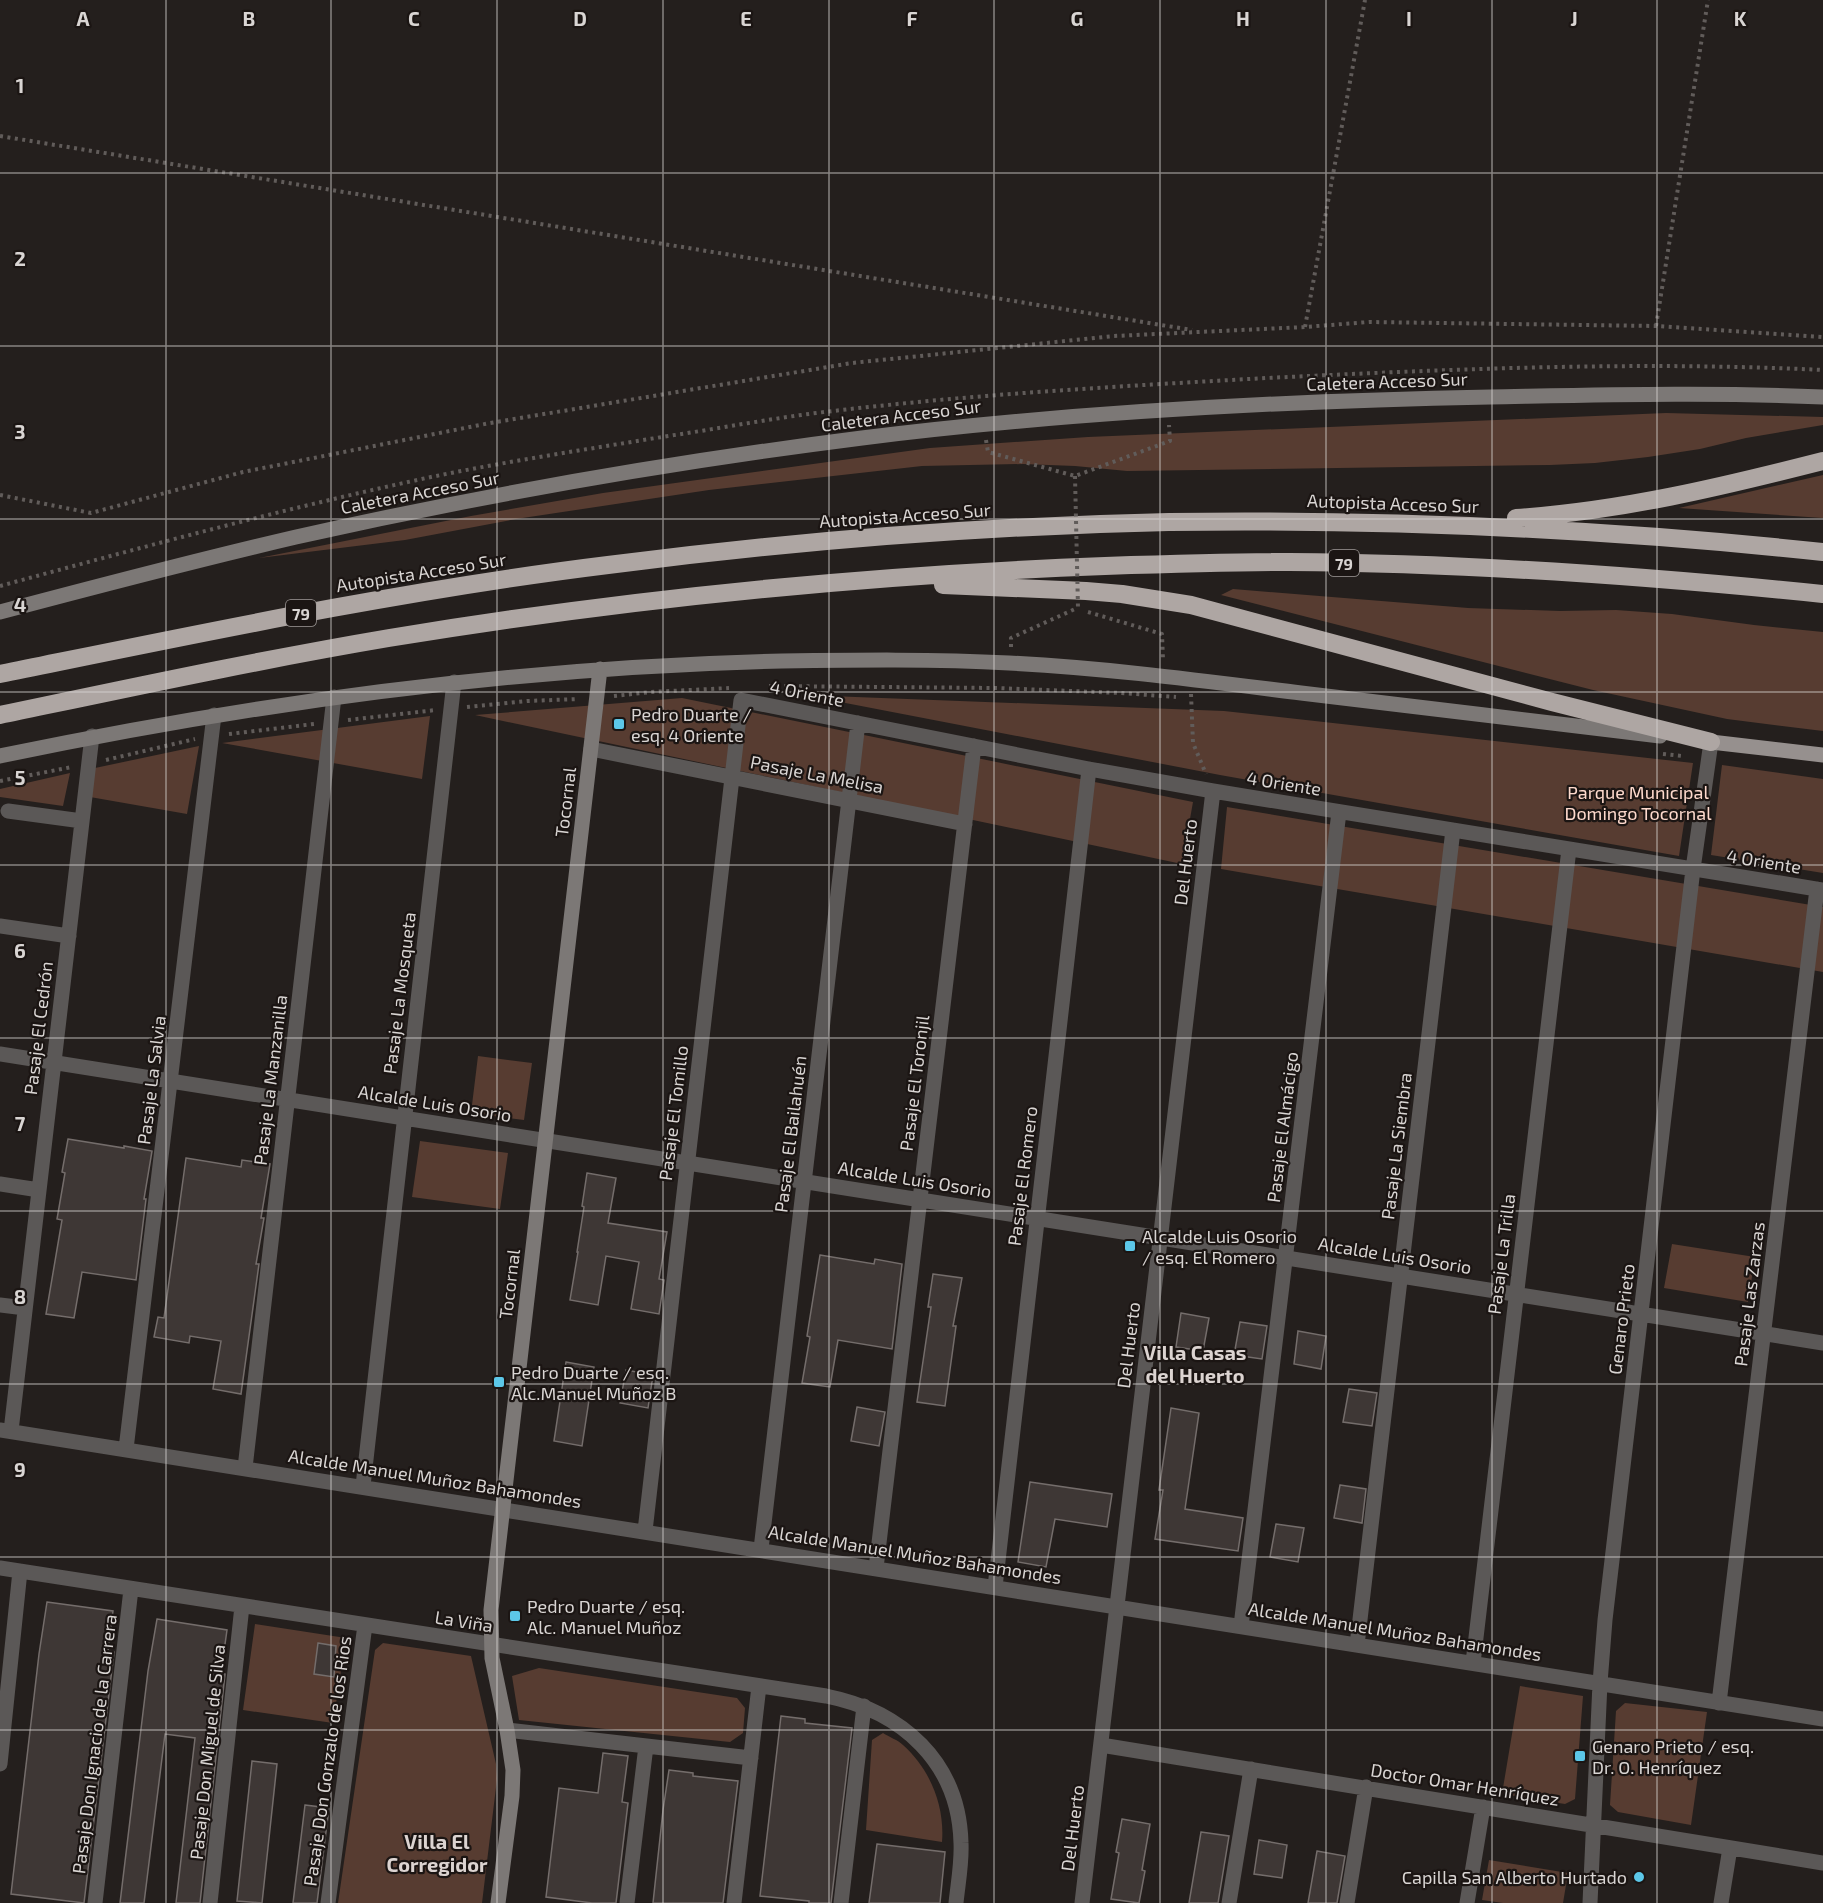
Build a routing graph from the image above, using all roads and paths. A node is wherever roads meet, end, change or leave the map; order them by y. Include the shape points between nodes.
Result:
1 (1365, 0) edge
2 (1708, 0) edge
3 (0, 136) edge
4 (1656, 326) junction
5 (1305, 327) junction
6 (1200, 332) junction
7 (1823, 337) edge
8 (1823, 397) edge
9 (1164, 443) dead end
10 (995, 454) dead end
11 (1823, 461) edge
12 (1075, 476) junction
13 (0, 495) edge
14 (1425, 524) junction
15 (1823, 552) edge
16 (864, 580) junction
17 (1823, 594) edge
18 (1078, 608) junction
19 (0, 612) edge
20 (1011, 638) dead end
21 (600, 669) junction
22 (0, 674) edge
23 (1163, 676) junction
24 (1191, 679) junction
25 (454, 682) junction
26 (334, 697) junction
27 (741, 700) joint
28 (0, 715) edge
29 (214, 715) junction
30 (858, 723) junction
31 (92, 736) junction
32 (1711, 742) junction
33 (974, 746) junction
34 (591, 749) junction
35 (1823, 755) edge
36 (0, 756) edge
37 (1089, 770) junction
38 (731, 777) junction
39 (1213, 791) junction
40 (849, 801) junction
41 (8, 811) dead end
42 (1339, 812) junction
43 (82, 821) junction
44 (965, 824) junction
45 (1453, 830) junction
46 (1569, 849) junction
47 (1693, 869) junction
48 (1820, 890) edge
49 (0, 926) edge
50 (69, 936) junction
51 (0, 1054) edge
52 (54, 1062) junction
53 (170, 1081) junction
54 (288, 1099) junction
55 (405, 1118) junction
56 (545, 1140) junction
57 (687, 1163) junction
58 (804, 1181) junction
59 (0, 1184) edge
60 (39, 1190) junction
61 (920, 1200) junction
62 (1037, 1218) junction
63 (1160, 1238) junction
64 (1286, 1257) junction
65 (1401, 1276) junction
66 (1516, 1294) junction
67 (0, 1305) edge
68 (25, 1308) junction
69 (1641, 1314) junction
70 (1764, 1333) junction
71 (1823, 1343) edge
72 (5, 1430) edge
73 (126, 1449) junction
74 (245, 1468) junction
75 (363, 1486) junction
76 (503, 1508) junction
77 (645, 1531) junction
78 (761, 1549) junction
79 (0, 1568) edge
80 (876, 1568) junction
81 (20, 1571) junction
82 (995, 1587) junction
83 (131, 1589) junction
84 (242, 1606) junction
85 (1117, 1606) junction
86 (365, 1625) junction
87 (1241, 1626) junction
88 (491, 1644) junction
89 (1358, 1645) junction
90 (1473, 1663) junction
91 (1600, 1683) junction
92 (759, 1686) junction
93 (1719, 1702) junction
94 (864, 1706) junction
95 (1823, 1719) edge
96 (507, 1730) junction
97 (1101, 1744) junction
98 (646, 1746) junction
99 (750, 1758) junction
100 (0, 1764) edge
101 (1251, 1769) junction
102 (1366, 1788) junction
103 (1484, 1807) junction
104 (1594, 1825) junction
105 (1730, 1848) junction
106 (1823, 1863) edge
107 (95, 1903) edge
108 (210, 1903) edge
109 (328, 1903) edge
110 (498, 1903) edge
111 (627, 1903) edge
112 (734, 1903) edge
113 (841, 1903) edge
114 (956, 1903) edge
115 (1082, 1903) edge
116 (1229, 1903) edge
117 (1347, 1903) edge
118 (1467, 1903) edge
119 (1590, 1903) edge
120 (1721, 1903) edge

1 - 5 path
2 - 4 path
3 - 6 path
4 - 5 path via 1369,322
4 - 7 path
5 - 6 path
6 - 13 path via 1114,336 852,363 490,423 243,472 90,513
8 - 19 main road, Caletera Acceso Sur via 1623,395 1236,405 1075,416 863,438 661,467 423,510 174,566
9 - 12 path
10 - 12 path
11 - 14 highway via 1695,493 1608,508
12 - 18 path, bridge
14 - 15 highway, Autopista Acceso Sur / 79 via 1621,534
14 - 22 highway, Autopista Acceso Sur / 79 via 1238,522 1040,527 911,534 707,553 407,594
16 - 17 highway, 79 via 1158,564 1389,563 1594,574
16 - 28 highway, 79 via 626,604 472,626 289,656
16 - 32 highway via 1086,591 1191,605
18 - 20 path
18 - 23 path via 1162,634
21 - 23 main road via 936,660
21 - 25 main road
21 - 34 main road, Tocornal
23 - 24 main road
24 - 32 main road
24 - 39 path via 1193,742
25 - 26 main road
25 - 55 street, Pasaje La Mosqueta
26 - 29 main road
26 - 54 street, Pasaje La Manzanilla
27 - 30 street, 4 Oriente
27 - 38 street, Pasaje El Tomillo
29 - 31 main road
29 - 53 street, Pasaje La Salvia
30 - 33 street, 4 Oriente
30 - 40 street, Pasaje El Bailahuén
31 - 36 main road
31 - 43 street, Pasaje El Cedrón
32 - 35 main road
32 - 47 street, Genaro Prieto
33 - 37 street, 4 Oriente
33 - 44 street, Pasaje El Toronjil
34 - 38 street, Pasaje La Melisa
34 - 56 main road, Tocornal
37 - 39 street, 4 Oriente
37 - 62 street, Pasaje El Romero
38 - 40 street, Pasaje La Melisa
38 - 57 street, Pasaje El Tomillo
39 - 42 street, 4 Oriente
39 - 63 street, Del Huerto
40 - 44 street, Pasaje La Melisa
40 - 58 street, Pasaje El Bailahuén
41 - 43 street
42 - 45 street, 4 Oriente
42 - 64 street, Pasaje El Almácigo
43 - 50 street, Pasaje El Cedrón
44 - 61 street, Pasaje El Toronjil
45 - 46 street, 4 Oriente
45 - 65 street, Pasaje La Siembra
46 - 47 street, 4 Oriente
46 - 66 street, Pasaje La Trilla
47 - 48 street, 4 Oriente
47 - 69 street, Genaro Prieto
48 - 70 street, Pasaje Las Zarzas
49 - 50 street
50 - 52 street, Pasaje El Cedrón
51 - 52 street, Alcalde Luis Osorio
52 - 53 street, Alcalde Luis Osorio
52 - 60 street, Pasaje El Cedrón
53 - 54 street, Alcalde Luis Osorio
53 - 73 street, Pasaje La Salvia
54 - 55 street, Alcalde Luis Osorio
54 - 74 street, Pasaje La Manzanilla
55 - 56 street, Alcalde Luis Osorio
55 - 75 street, Pasaje La Mosqueta
56 - 57 street, Alcalde Luis Osorio
56 - 76 main road, Tocornal
57 - 58 street, Alcalde Luis Osorio
57 - 77 street, Pasaje El Tomillo
58 - 61 street, Alcalde Luis Osorio
58 - 78 street, Pasaje El Bailahuén
59 - 60 street
60 - 68 street, Pasaje El Cedrón
61 - 62 street, Alcalde Luis Osorio
61 - 80 street, Pasaje El Toronjil
62 - 63 street, Alcalde Luis Osorio
62 - 82 street, Pasaje El Romero
63 - 64 street, Alcalde Luis Osorio
63 - 85 street, Del Huerto
64 - 65 street, Alcalde Luis Osorio
64 - 87 street, Pasaje El Almácigo
65 - 66 street, Alcalde Luis Osorio
65 - 89 street, Pasaje La Siembra
66 - 69 street, Alcalde Luis Osorio
66 - 90 street, Pasaje La Trilla
67 - 68 street
68 - 72 street, Pasaje El Cedrón
69 - 70 street, Alcalde Luis Osorio
69 - 91 street, Genaro Prieto
70 - 71 street, Alcalde Luis Osorio
70 - 93 street, Pasaje Las Zarzas
72 - 73 street, Alcalde Manuel Muñoz Bahamondes
73 - 74 street, Alcalde Manuel Muñoz Bahamondes
74 - 75 street, Alcalde Manuel Muñoz Bahamondes
75 - 76 street, Alcalde Manuel Muñoz Bahamondes
76 - 77 street, Alcalde Manuel Muñoz Bahamondes
76 - 88 main road, Tocornal
77 - 78 street, Alcalde Manuel Muñoz Bahamondes
78 - 80 street, Alcalde Manuel Muñoz Bahamondes
79 - 81 street, La Viña
80 - 82 street, Alcalde Manuel Muñoz Bahamondes
81 - 83 street, La Viña
81 - 100 street
82 - 85 street, Alcalde Manuel Muñoz Bahamondes
83 - 84 street, La Viña
83 - 107 street, Pasaje Don Ignacio de la Carrera
84 - 86 street, La Viña
84 - 108 street, Pasaje Don Miguel de Silva
85 - 87 street, Alcalde Manuel Muñoz Bahamondes
85 - 97 street, Del Huerto
86 - 88 street, La Viña
86 - 109 street, Pasaje Don Gonzalo de los Rios
87 - 89 street, Alcalde Manuel Muñoz Bahamondes
88 - 92 street, La Viña
88 - 96 main road, Tocornal
89 - 90 street, Alcalde Manuel Muñoz Bahamondes
90 - 91 street, Alcalde Manuel Muñoz Bahamondes
91 - 93 street, Alcalde Manuel Muñoz Bahamondes
91 - 104 street, Genaro Prieto
92 - 94 street, La Viña
92 - 99 street
93 - 95 street, Alcalde Manuel Muñoz Bahamondes
94 - 113 street
94 - 114 street, La Viña via 910,1733 943,1773 955,1804 961,1841
96 - 98 street
96 - 110 main road, Tocornal via 512,1796
97 - 101 street, Doctor Omar Henríquez
97 - 115 street, Del Huerto
98 - 99 street
98 - 111 street
99 - 112 street
101 - 102 street, Doctor Omar Henríquez
101 - 116 street
102 - 103 street, Doctor Omar Henríquez
102 - 117 street
103 - 104 street, Doctor Omar Henríquez
103 - 118 street
104 - 105 street, Doctor Omar Henríquez
104 - 119 street, Genaro Prieto
105 - 106 street, Doctor Omar Henríquez
105 - 120 street

